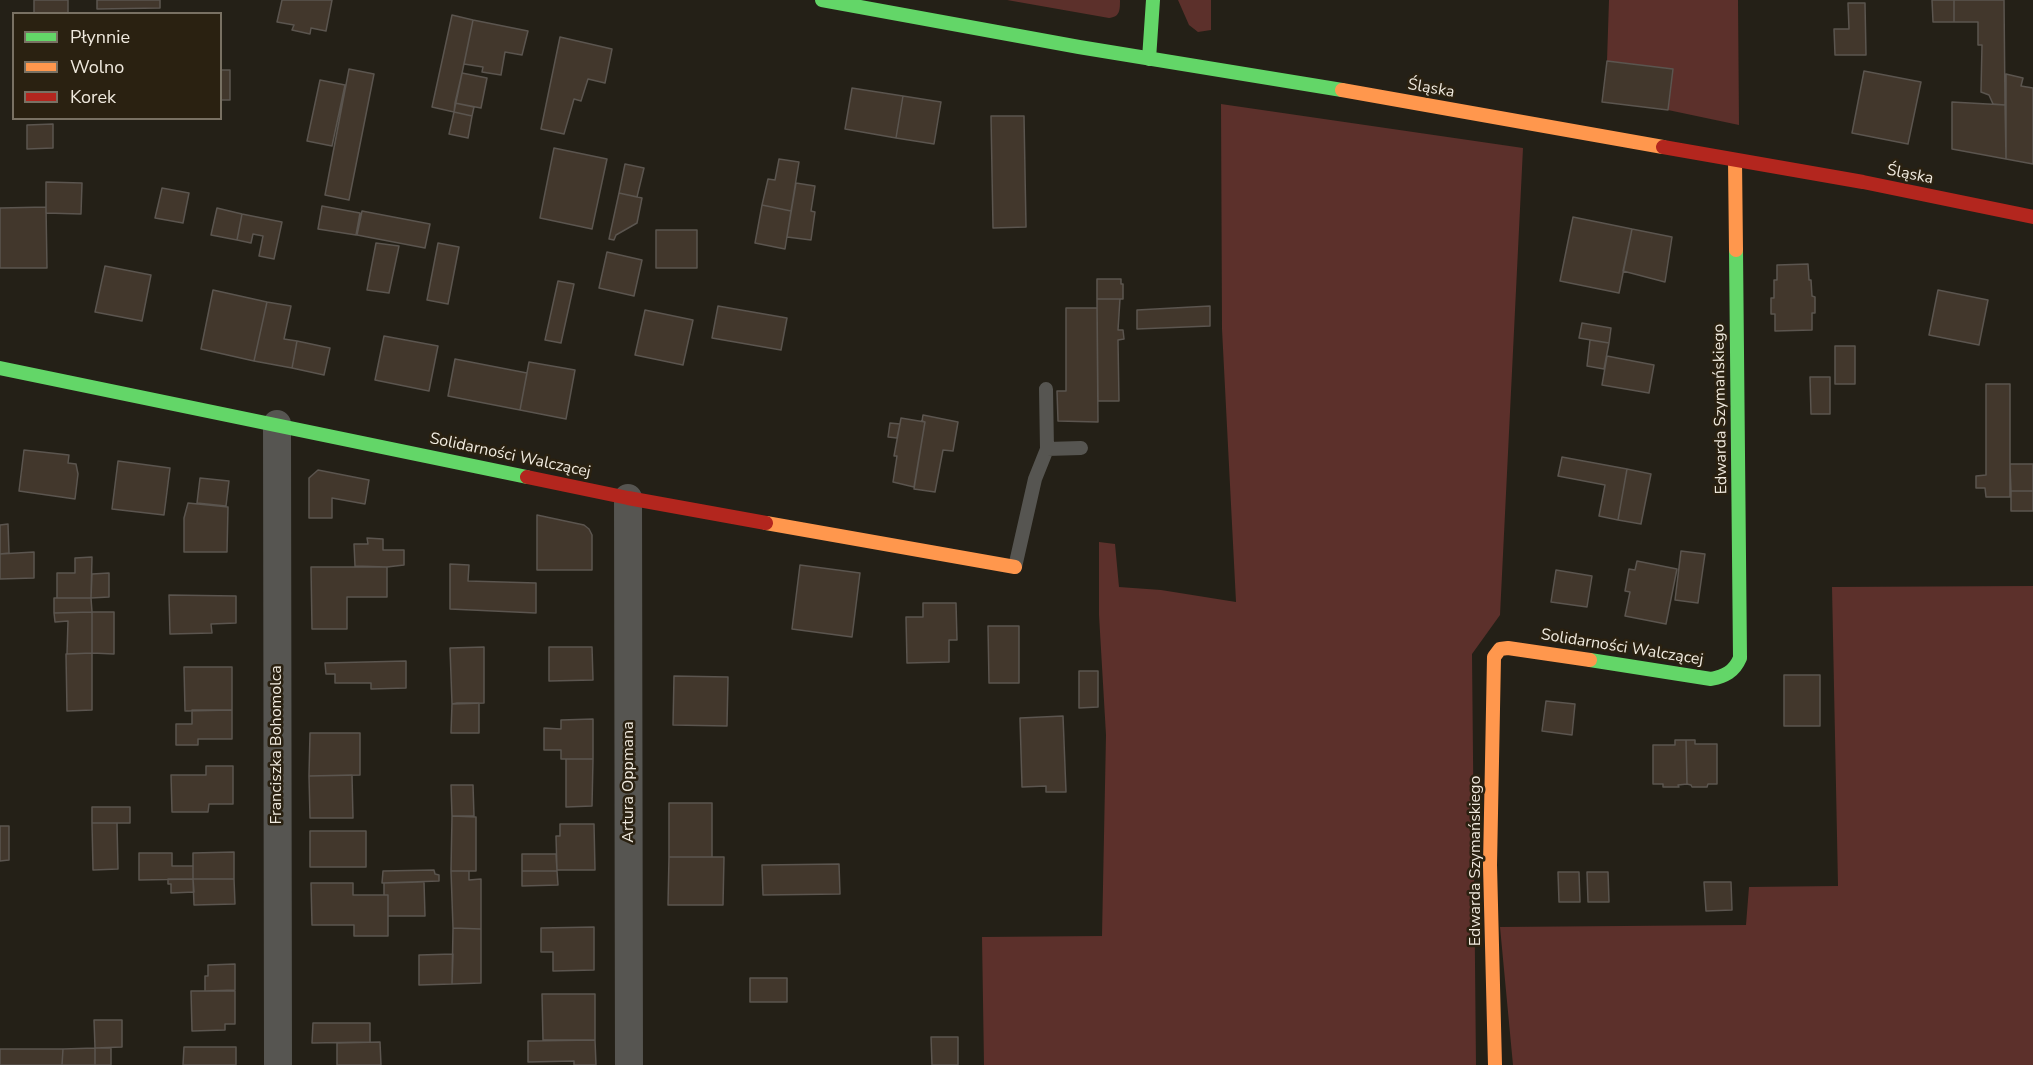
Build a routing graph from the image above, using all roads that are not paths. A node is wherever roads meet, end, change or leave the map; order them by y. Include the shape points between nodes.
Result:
1 (822, 0) edge
2 (1153, 0) edge
3 (1149, 59) junction
4 (1735, 160) junction
5 (2033, 217) edge
6 (0, 368) edge
7 (1046, 389) dead end
8 (277, 424) junction
9 (1081, 448) dead end
10 (1047, 449) junction
11 (628, 498) junction
12 (1015, 567) joint
13 (1494, 657) joint
14 (1740, 658) joint
15 (278, 1065) edge
16 (629, 1065) edge
17 (1495, 1065) edge

1 - 3 street, Śląska
2 - 3 street
3 - 4 street, Śląska
4 - 5 street, Śląska
4 - 14 street, Edwarda Szymańskiego
6 - 8 street, Solidarności Walczącej
7 - 10 lane
8 - 11 street, Solidarności Walczącej
8 - 15 street, Franciszka Bohomolca
9 - 10 lane
10 - 12 lane via 1035,479
11 - 12 street, Solidarności Walczącej
11 - 16 street, Artura Oppmana
13 - 14 street, Solidarności Walczącej via 1503,647 1515,648 1711,679 1735,670
13 - 17 street, Edwarda Szymańskiego via 1490,865

